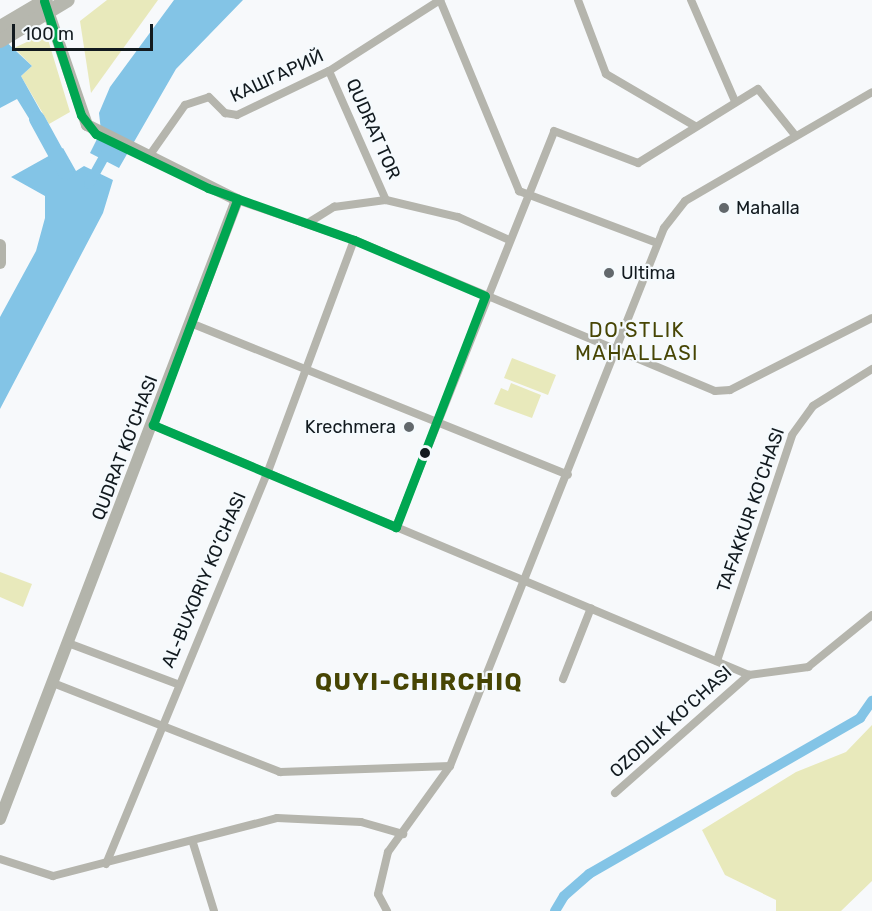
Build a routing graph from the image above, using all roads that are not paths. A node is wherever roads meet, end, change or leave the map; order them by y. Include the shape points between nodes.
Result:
1 (68, 0) edge
2 (578, 0) edge
3 (691, 0) edge
4 (47, 4) edge
5 (30, 16) junction
6 (0, 27) edge
7 (0, 41) edge
8 (329, 70) junction
9 (872, 92) edge
10 (734, 99) junction
11 (695, 126) junction
12 (795, 135) junction
13 (147, 159) junction
14 (528, 194) junction
15 (237, 200) junction
16 (386, 200) junction
17 (308, 223) junction
18 (507, 239) junction
19 (354, 240) junction
20 (657, 243) junction
21 (0, 245) edge
22 (0, 263) edge
23 (484, 296) junction
24 (872, 318) edge
25 (192, 324) junction
26 (619, 351) junction
27 (872, 369) edge
28 (306, 370) junction
29 (437, 424) junction
30 (153, 425) junction
31 (267, 474) junction
32 (568, 475) junction
33 (396, 527) junction
34 (526, 581) junction
35 (591, 608) junction
36 (872, 615) edge
37 (68, 643) junction
38 (717, 661) junction
39 (749, 675) junction
40 (563, 679) dead end
41 (53, 683) junction
42 (177, 684) junction
43 (159, 726) junction
44 (450, 766) junction
45 (615, 793) dead end
46 (0, 819) edge
47 (403, 834) junction
48 (193, 843) junction
49 (0, 859) edge
50 (106, 864) junction
51 (214, 911) edge
52 (387, 911) edge

1 - 4 main road
2 - 11 street via 606,74
3 - 10 street
4 - 5 main road
4 - 13 street via 81,116 96,134
5 - 6 main road
5 - 7 main road
8 - 13 street, КАШГАРИЙ via 237,116 225,113 209,97 184,105
8 - 14 street, КАШГАРИЙ via 440,0 519,190
8 - 16 street, QUDRAT TOR
9 - 12 street
10 - 11 street
10 - 12 street via 758,89
11 - 14 street via 638,164 554,131
12 - 20 street via 685,201
13 - 15 street
14 - 18 street
14 - 20 street
15 - 17 street
15 - 25 street, QUDRAT KO‘CHASI
16 - 17 street via 334,207
16 - 18 street via 458,217
17 - 19 street
18 - 23 street
19 - 23 street
19 - 28 street, AL-BUXORIY KO‘CHASI
20 - 26 street
21 - 22 street
23 - 26 street
23 - 29 street
24 - 26 street via 730,390 715,390
25 - 28 street
25 - 30 street, QUDRAT KO‘CHASI
26 - 32 street
27 - 38 street, TAFAKKUR KO‘CHASI via 813,406 792,435
28 - 29 street
28 - 31 street, AL-BUXORIY KO‘CHASI
29 - 32 street
29 - 33 street
30 - 31 street
30 - 37 street, QUDRAT KO‘CHASI
31 - 33 street
31 - 42 street, AL-BUXORIY KO‘CHASI
32 - 34 street
33 - 34 street
34 - 35 street
34 - 44 street
35 - 38 street
35 - 40 street
36 - 39 street, OZODLIK KO‘CHASI via 808,667
37 - 41 street, QUDRAT KO‘CHASI
37 - 42 street
38 - 39 street
39 - 45 street, OZODLIK KO‘CHASI
41 - 43 street
41 - 46 street, QUDRAT KO‘CHASI
42 - 43 street, AL-BUXORIY KO‘CHASI
43 - 44 street via 280,772
43 - 50 street, AL-BUXORIY KO‘CHASI
44 - 47 street
47 - 48 street via 361,822 276,818
47 - 52 street via 388,852 378,894
48 - 50 street
48 - 51 street
49 - 50 street via 44,877

